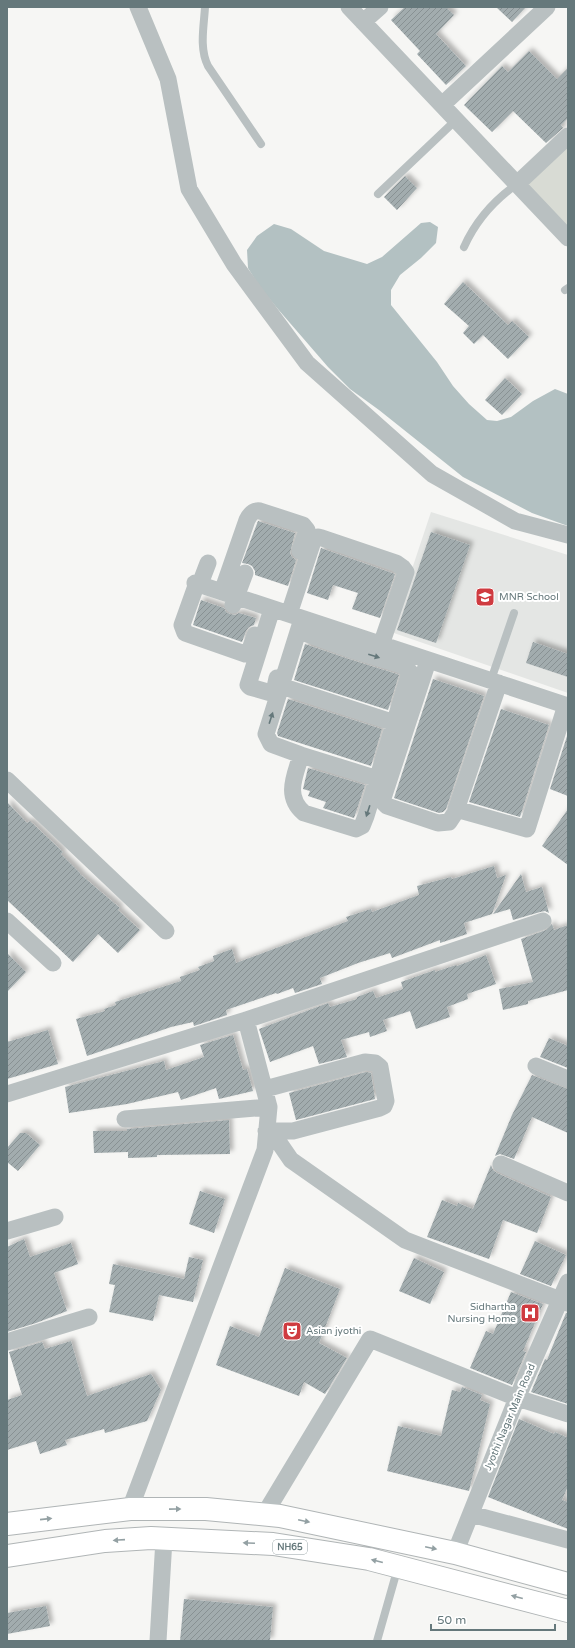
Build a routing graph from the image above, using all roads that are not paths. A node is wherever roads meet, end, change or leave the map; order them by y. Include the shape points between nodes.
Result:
1 (138, 7) edge
2 (205, 7) edge
3 (349, 7) edge
4 (380, 7) edge
5 (548, 7) edge
6 (363, 22) junction
7 (442, 105) junction
8 (456, 120) junction
9 (568, 136) edge
10 (262, 144) dead end
11 (517, 184) junction
12 (378, 194) dead end
13 (568, 238) edge
14 (464, 247) dead end
15 (568, 536) edge
16 (208, 563) dead end
17 (245, 573) dead end
18 (196, 585) junction
19 (230, 598) junction
20 (514, 613) dead end
21 (282, 617) junction
22 (352, 642) junction
23 (381, 645) junction
24 (404, 659) junction
25 (428, 661) junction
26 (495, 682) junction
27 (281, 686) junction
28 (567, 706) edge
29 (395, 724) junction
30 (564, 724) edge
31 (300, 755) junction
32 (378, 779) junction
33 (7, 780) edge
34 (456, 809) junction
35 (7, 921) edge
36 (543, 921) dead end
37 (166, 931) dead end
38 (53, 963) dead end
39 (246, 1020) junction
40 (536, 1066) dead end
41 (568, 1079) edge
42 (264, 1089) junction
43 (7, 1094) edge
44 (269, 1107) junction
45 (125, 1118) dead end
46 (266, 1131) junction
47 (501, 1164) dead end
48 (568, 1193) edge
49 (54, 1217) dead end
50 (7, 1231) edge
51 (568, 1282) edge
52 (564, 1302) edge
53 (89, 1317) dead end
54 (7, 1342) edge
55 (517, 1398) junction
56 (568, 1414) edge
57 (130, 1510) junction
58 (470, 1514) junction
59 (264, 1515) junction
60 (7, 1524) edge
61 (164, 1539) junction
62 (568, 1540) edge
63 (455, 1552) junction
64 (7, 1556) edge
65 (398, 1566) junction
66 (568, 1584) edge
67 (568, 1611) edge
68 (158, 1641) edge
69 (377, 1641) edge

1 - 15 street via 168,78 189,189 234,264 307,363 432,474 514,521
2 - 10 lane via 204,59
3 - 6 street
4 - 6 street
5 - 7 street
6 - 7 street
7 - 8 street
8 - 11 street
8 - 12 lane
9 - 11 street
11 - 13 street
11 - 14 lane via 501,195 489,208
16 - 18 street
17 - 19 street
18 - 19 street
18 - 21 street via 182,625 183,631 187,634 242,654 249,652
19 - 21 street
19 - 21 street via 247,520 252,512 256,510 299,523 305,527 306,534
20 - 26 lane
21 - 22 street
21 - 23 street via 314,538 322,538 396,563 406,572
21 - 27 street
22 - 23 street
22 -> 24 street
23 - 24 street
24 - 25 street
24 - 29 street via 410,672
25 - 26 street
25 - 34 street via 383,798 387,806 438,823 449,822
26 - 28 street
26 - 34 street
27 - 29 street
31 -> 27 street via 272,744 266,734
28 - 30 street
29 - 32 street
30 - 34 street via 527,829
31 - 32 street
32 -> 31 street via 362,826 356,829 304,813 298,808 291,790
33 - 37 street
35 - 38 street
36 - 39 street
39 - 42 street
39 - 43 street
40 - 41 street
42 - 44 street
42 - 46 street via 365,1062 375,1063 380,1067 386,1101 380,1108 293,1131
44 - 45 street
44 - 46 street
46 - 52 street via 280,1144 291,1160 405,1240
46 - 57 street via 264,1150
47 - 48 street
49 - 50 street
51 - 52 street, Jyothi Nagar Main Road
52 - 55 street, Jyothi Nagar Main Road
53 - 54 street
55 - 56 street
55 - 58 street, Jyothi Nagar Main Road
55 - 59 street via 370,1339
57 -> 59 highway via 206,1509
60 -> 57 highway
58 - 62 street
58 - 63 street, Jyothi Nagar Main Road
59 -> 63 highway via 280,1516
61 -> 64 highway, NH65 via 105,1541
65 -> 61 highway, NH65 via 273,1544
61 - 68 street
63 - 66 highway
67 -> 65 highway, NH65
65 - 69 lane

